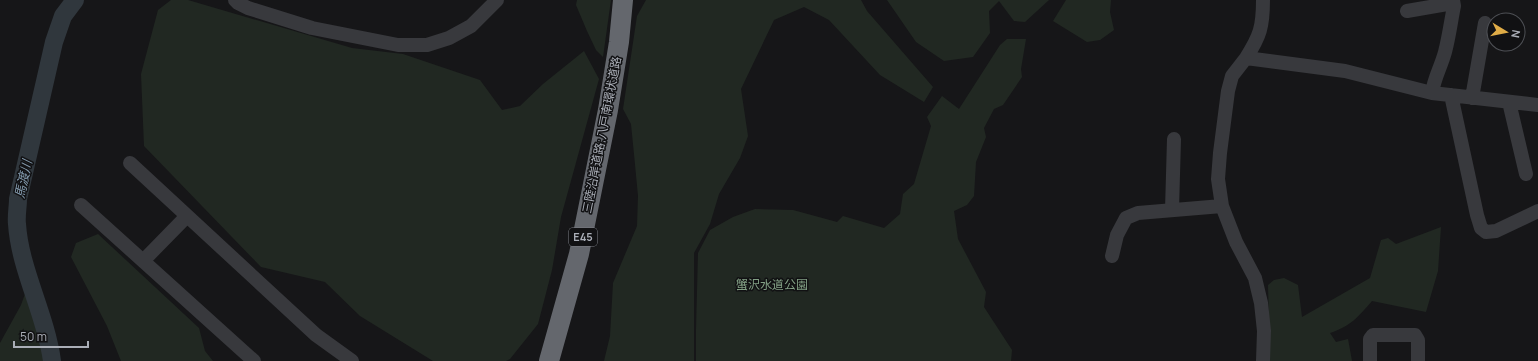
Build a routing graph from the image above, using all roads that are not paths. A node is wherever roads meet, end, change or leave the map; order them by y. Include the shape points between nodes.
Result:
1 (235, 0) edge
2 (497, 0) edge
3 (623, 0) edge
4 (1263, 0) edge
5 (1453, 2) edge
6 (1407, 11) dead end
7 (1485, 23) dead end
8 (1246, 58) junction
9 (1432, 93) junction
10 (1451, 95) junction
11 (1472, 98) junction
12 (1509, 102) junction
13 (1538, 105) edge
14 (1174, 139) dead end
15 (130, 163) dead end
16 (1526, 174) dead end
17 (81, 205) dead end
18 (1222, 206) junction
19 (1172, 210) junction
20 (1538, 211) edge
21 (188, 216) junction
22 (1112, 256) dead end
23 (143, 261) junction
24 (348, 360) edge
25 (254, 361) edge
26 (549, 361) edge
27 (1263, 361) edge
28 (1370, 361) edge
29 (1418, 361) edge

1 - 2 street via 248,8 312,28 398,45 427,45 449,38 471,26
3 - 26 highway, 三陸沿岸道路;八戸南環状道路 / E45 via 608,110 579,254
4 - 8 street via 1263,21 1258,39
5 - 6 street
5 - 9 street via 1446,51 1434,80
7 - 11 street
8 - 9 street via 1345,71
8 - 18 street via 1232,76 1228,90 1218,179
9 - 10 street
10 - 11 street
10 - 20 street via 1481,228 1486,232 1496,231
11 - 12 street
12 - 13 street
12 - 16 street
14 - 19 street
15 - 21 street
17 - 23 street
18 - 19 street
18 - 27 street via 1236,242 1255,278 1264,331
19 - 22 street via 1138,213 1126,218 1117,235
21 - 23 street
21 - 24 street via 316,335
23 - 25 street
28 - 29 street via 1370,339 1373,335 1415,335 1418,340

